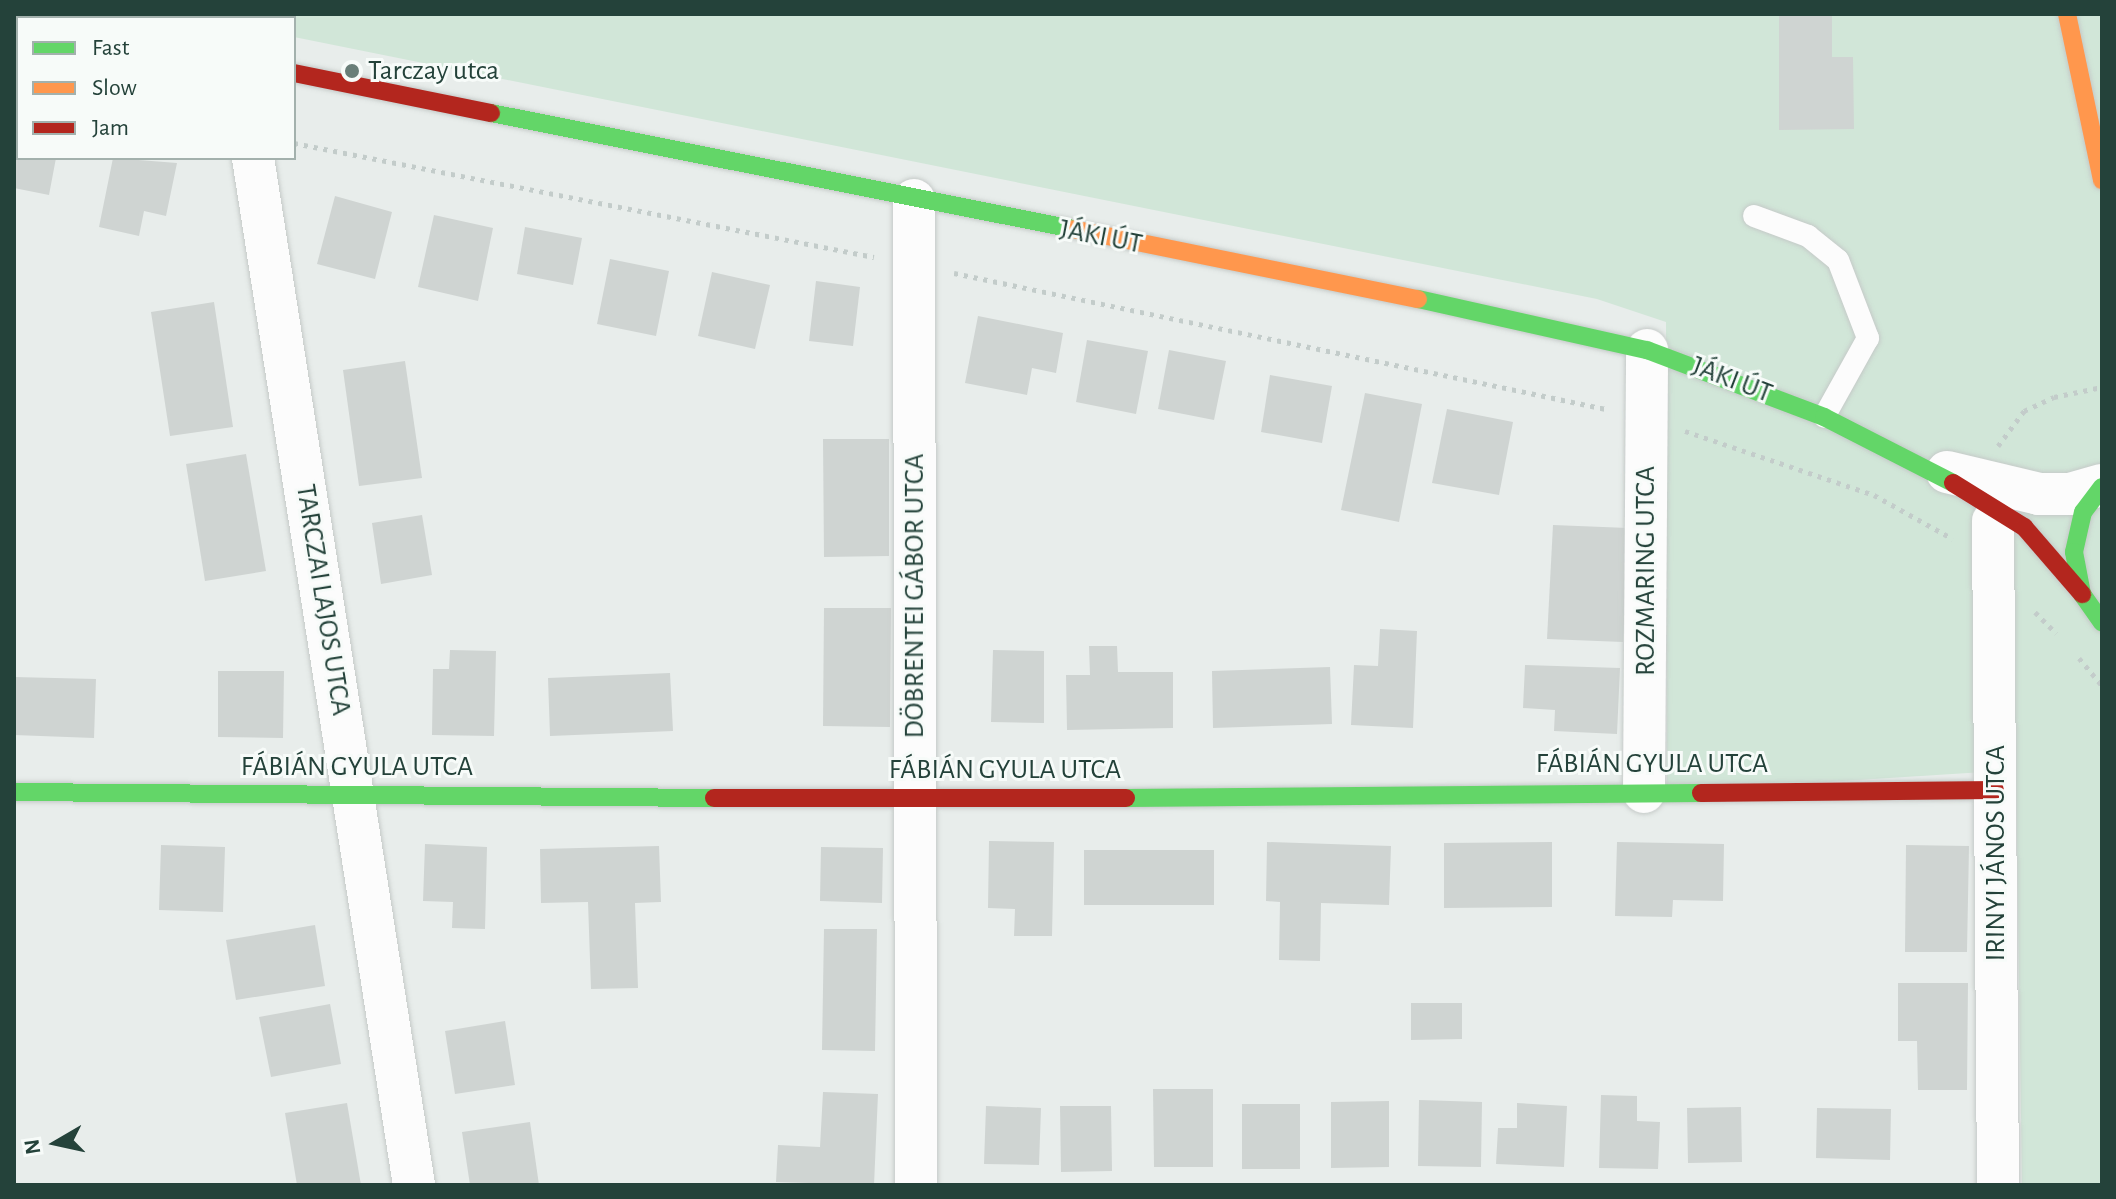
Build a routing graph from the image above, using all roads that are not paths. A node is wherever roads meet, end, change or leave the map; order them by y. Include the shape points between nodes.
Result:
1 (2067, 14) edge
2 (296, 73) edge
3 (2095, 149) junction
4 (253, 160) edge
5 (2102, 180) edge
6 (914, 200) junction
7 (2101, 200) edge
8 (1754, 216) dead end
9 (1647, 350) junction
10 (1824, 417) junction
11 (1891, 452) junction
12 (2102, 486) edge
13 (1993, 503) junction
14 (2082, 594) junction
15 (2102, 623) edge
16 (1995, 790) junction
17 (14, 792) edge
18 (1644, 792) junction
19 (355, 795) junction
20 (916, 800) junction
21 (414, 1185) edge
22 (916, 1185) edge
23 (1998, 1185) edge

1 - 3 street
2 - 6 street, JÁKI ÚT
3 - 5 street
3 - 7 street
4 - 19 street, TARCZAI LAJOS UTCA
6 - 9 street, JÁKI ÚT via 1574,330
6 - 20 street, DÖBRENTEI GÁBOR UTCA
8 - 10 lane via 1808,236 1838,260 1868,338
9 - 10 street, JÁKI ÚT
9 - 18 street, ROZMARING UTCA
10 - 11 street, JÁKI ÚT
11 - 13 street, JÁKI ÚT
11 - 14 street, JÁKI ÚT via 2024,527
12 - 13 street, JÁKI ÚT
12 - 14 street via 2083,512 2075,535 2074,569
13 - 16 street, IRINYI JÁNOS UTCA
14 - 15 street, JÁKI ÚT
16 - 18 street, FÁBIÁN GYULA UTCA
16 - 23 street, IRINYI JÁNOS UTCA
17 - 19 street, FÁBIÁN GYULA UTCA
18 - 20 street, FÁBIÁN GYULA UTCA
19 - 20 street, FÁBIÁN GYULA UTCA
19 - 21 street, TARCZAI LAJOS UTCA
20 - 22 street, DÖBRENTEI GÁBOR UTCA

